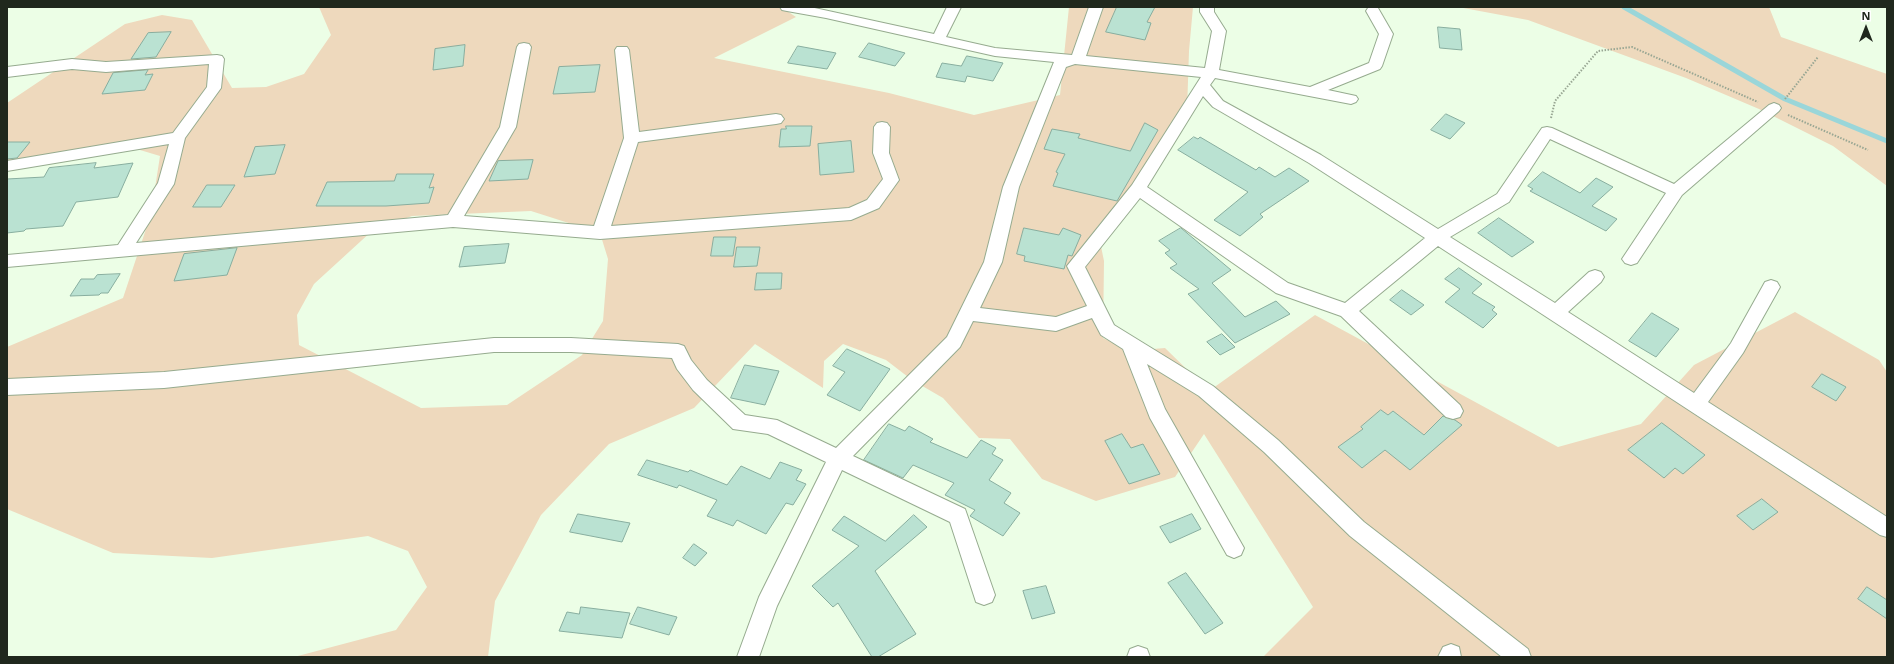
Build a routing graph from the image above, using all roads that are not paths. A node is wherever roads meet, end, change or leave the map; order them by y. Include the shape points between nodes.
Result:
1 (787, 7) edge
2 (954, 7) edge
3 (1096, 7) edge
4 (1207, 7) edge
5 (1373, 11) dead end
6 (938, 39) junction
7 (524, 47) dead end
8 (622, 50) dead end
9 (1078, 59) junction
10 (7, 72) edge
11 (1207, 79) junction
12 (1310, 92) junction
13 (1351, 99) dead end
14 (1774, 108) road end
15 (776, 119) dead end
16 (882, 127) dead end
17 (178, 137) junction
18 (632, 138) junction
19 (7, 166) edge
20 (1138, 189) junction
21 (1676, 191) junction
22 (453, 221) junction
23 (600, 233) junction
24 (1436, 238) junction
25 (122, 252) junction
26 (1631, 259) dead end
27 (7, 261) edge
28 (1595, 277) dead end
29 (1771, 287) dead end
30 (1096, 310) junction
31 (1347, 311) junction
32 (968, 313) junction
33 (1556, 313) junction
34 (1130, 344) junction
35 (7, 387) edge
36 (1696, 404) junction
37 (1453, 411) dead end
38 (838, 460) junction
39 (1887, 528) edge
40 (1234, 548) dead end
41 (984, 595) dead end
42 (748, 657) edge
43 (1520, 657) edge

1 - 6 street
2 - 6 street
3 - 9 street
4 - 11 street via 1207,12 1219,31
5 - 12 street via 1386,34 1375,66
6 - 9 street via 995,52
7 - 22 street via 508,127
8 - 18 street
9 - 11 street
9 - 32 street via 1060,64 1011,187 992,262
10 - 17 street via 72,64 106,67 217,59 214,88
11 - 12 street
11 - 20 street
11 - 24 street via 1218,104 1315,159
12 - 13 street
14 - 21 street
15 - 18 street
16 - 23 street via 881,153 891,180 873,204 851,214
17 - 19 street
17 - 25 street via 166,184
18 - 23 street
20 - 30 street via 1076,266
20 - 31 street via 1282,288
21 - 24 street via 1547,132 1503,198
21 - 26 street
22 - 23 street
22 - 25 street
24 - 31 street
24 - 33 street
25 - 27 street
28 - 33 street
29 - 36 street via 1737,348
30 - 32 street via 1056,324
30 - 34 street via 1107,330
31 - 37 street
32 - 38 street via 954,342
33 - 36 street
34 - 40 street via 1157,412
34 - 43 street via 1206,391 1271,446 1357,529
35 - 38 street via 164,380 494,345 571,345 678,352 700,385 740,423 770,426
36 - 39 street
38 - 41 street via 958,516
38 - 42 street via 767,604

